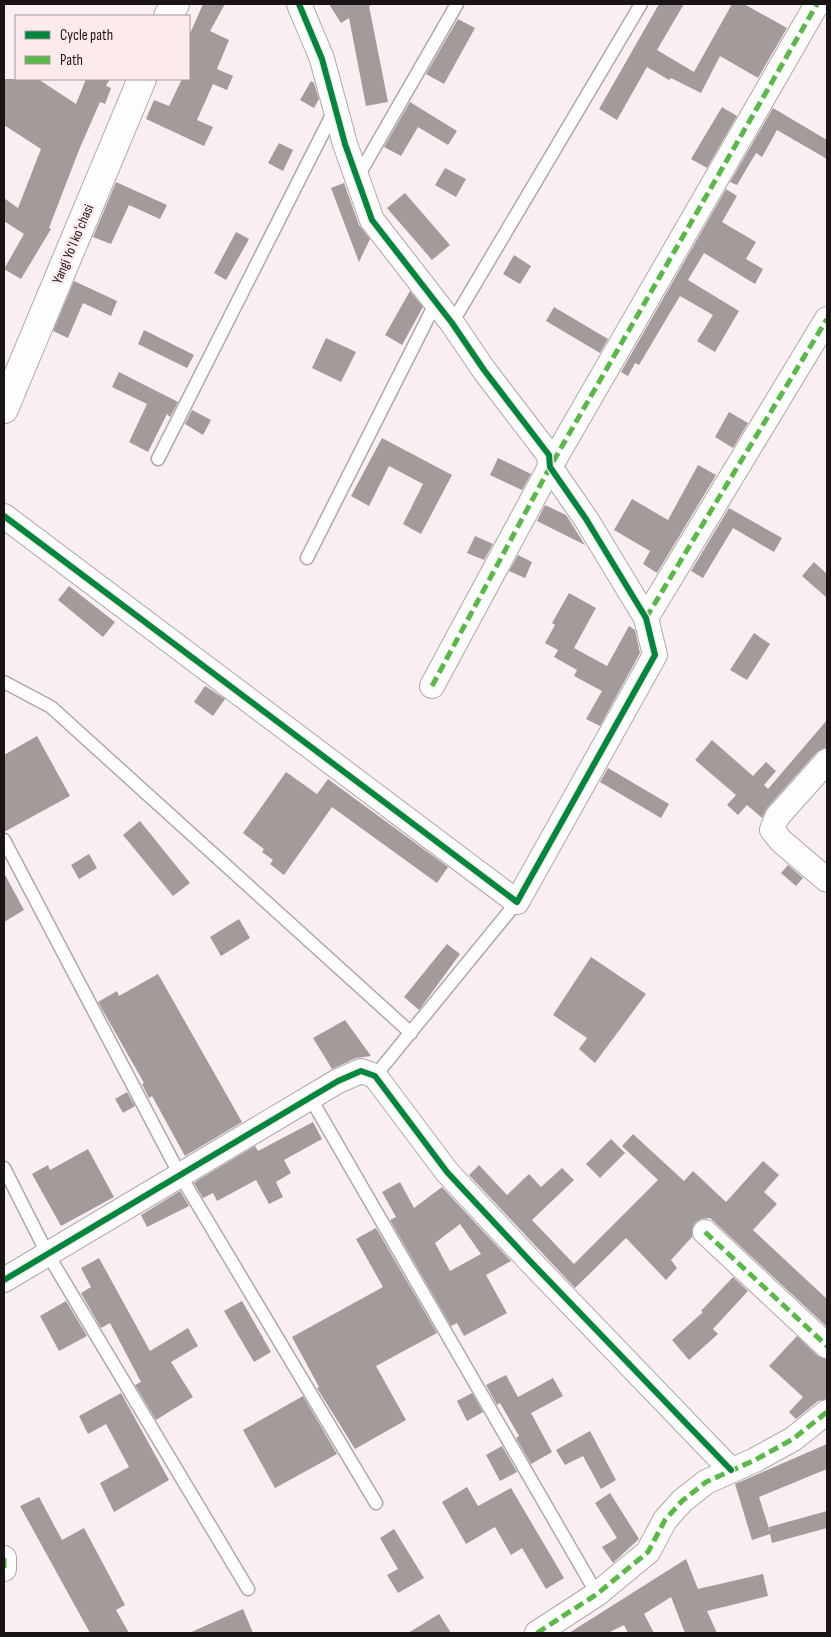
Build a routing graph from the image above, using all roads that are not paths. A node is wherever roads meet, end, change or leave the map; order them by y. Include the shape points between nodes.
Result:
1 (300, 4) edge
2 (457, 4) edge
3 (641, 4) edge
4 (817, 4) edge
5 (142, 80) edge
6 (336, 109) junction
7 (357, 178) junction
8 (436, 302) junction
9 (827, 319) edge
10 (452, 323) junction
11 (4, 409) edge
12 (158, 459) dead end
13 (550, 467) junction
14 (4, 516) edge
15 (307, 558) dead end
16 (646, 618) junction
17 (4, 682) edge
18 (432, 686) dead end
19 (827, 760) edge
20 (4, 840) edge
21 (827, 880) edge
22 (517, 902) junction
23 (411, 1033) junction
24 (375, 1076) junction
25 (311, 1099) junction
26 (4, 1168) edge
27 (180, 1175) junction
28 (705, 1232) dead end
29 (48, 1253) junction
30 (4, 1280) edge
31 (827, 1346) edge
32 (827, 1412) edge
33 (731, 1470) junction
34 (376, 1503) dead end
35 (4, 1558) edge
36 (4, 1569) edge
37 (248, 1589) dead end
38 (597, 1594) junction
39 (537, 1633) edge

1 - 6 street via 322,59
2 - 7 lane
3 - 10 lane
4 - 13 street
5 - 11 street, Yangi Yoʻl koʻchasi
6 - 7 street
6 - 12 lane
7 - 8 street via 372,220
8 - 10 street
8 - 15 lane
9 - 16 street
10 - 13 street via 549,455
13 - 16 street
13 - 18 street
14 - 22 street
16 - 22 street via 655,655
17 - 23 lane via 51,707
19 - 21 street via 777,817 772,830
20 - 27 lane
22 - 23 lane
23 - 24 lane
24 - 25 street via 361,1071 338,1081
24 - 33 street via 447,1172
25 - 27 street
25 - 38 lane
26 - 29 lane
27 - 29 street
27 - 34 lane
28 - 31 street
29 - 30 street
29 - 37 lane
32 - 33 street via 793,1439
33 - 38 street via 706,1482 682,1501 666,1520 648,1552
35 - 36 street
38 - 39 street

